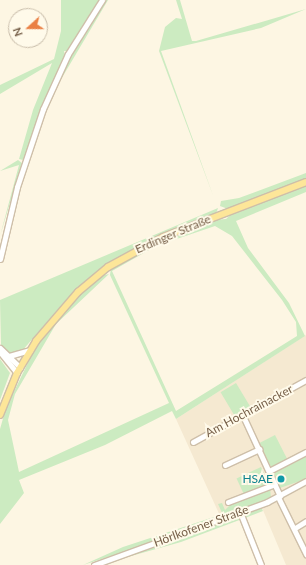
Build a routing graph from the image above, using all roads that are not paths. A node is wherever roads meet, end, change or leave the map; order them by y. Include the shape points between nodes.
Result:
1 (102, 0) edge
2 (306, 182) edge
3 (0, 259) edge
4 (0, 348) edge
5 (30, 350) junction
6 (0, 352) edge
7 (8, 356) junction
8 (20, 366) junction
9 (17, 373) junction
10 (306, 380) edge
11 (0, 415) edge
12 (243, 416) junction
13 (193, 442) dead end
14 (260, 449) junction
15 (306, 452) edge
16 (225, 464) dead end
17 (270, 471) junction
18 (306, 481) edge
19 (275, 484) junction
20 (279, 496) junction
21 (228, 502) dead end
22 (240, 512) junction
23 (306, 521) edge
24 (295, 528) junction
25 (306, 554) edge
26 (94, 565) edge
27 (261, 565) edge

1 - 3 street via 68,54 44,109 17,187
2 - 5 main road, Erdinger Straße via 177,231 125,256 78,292
4 - 7 street
5 - 7 street
5 - 8 main road, Erdinger Straße
6 - 9 street
7 - 8 street
8 - 9 main road, Erdinger Straße
9 - 11 main road, Erdinger Straße
10 - 12 street, Am Hochrainacker
12 - 13 street, Am Hochrainacker
12 - 14 street
14 - 16 street
14 - 17 street
15 - 17 street
17 - 19 street
18 - 20 street, Hörlkofener Straße
19 - 20 street
19 - 21 street
20 - 22 street, Hörlkofener Straße
20 - 24 street
22 - 26 street, Hörlkofener Straße
22 - 27 street
23 - 24 street
24 - 25 street

